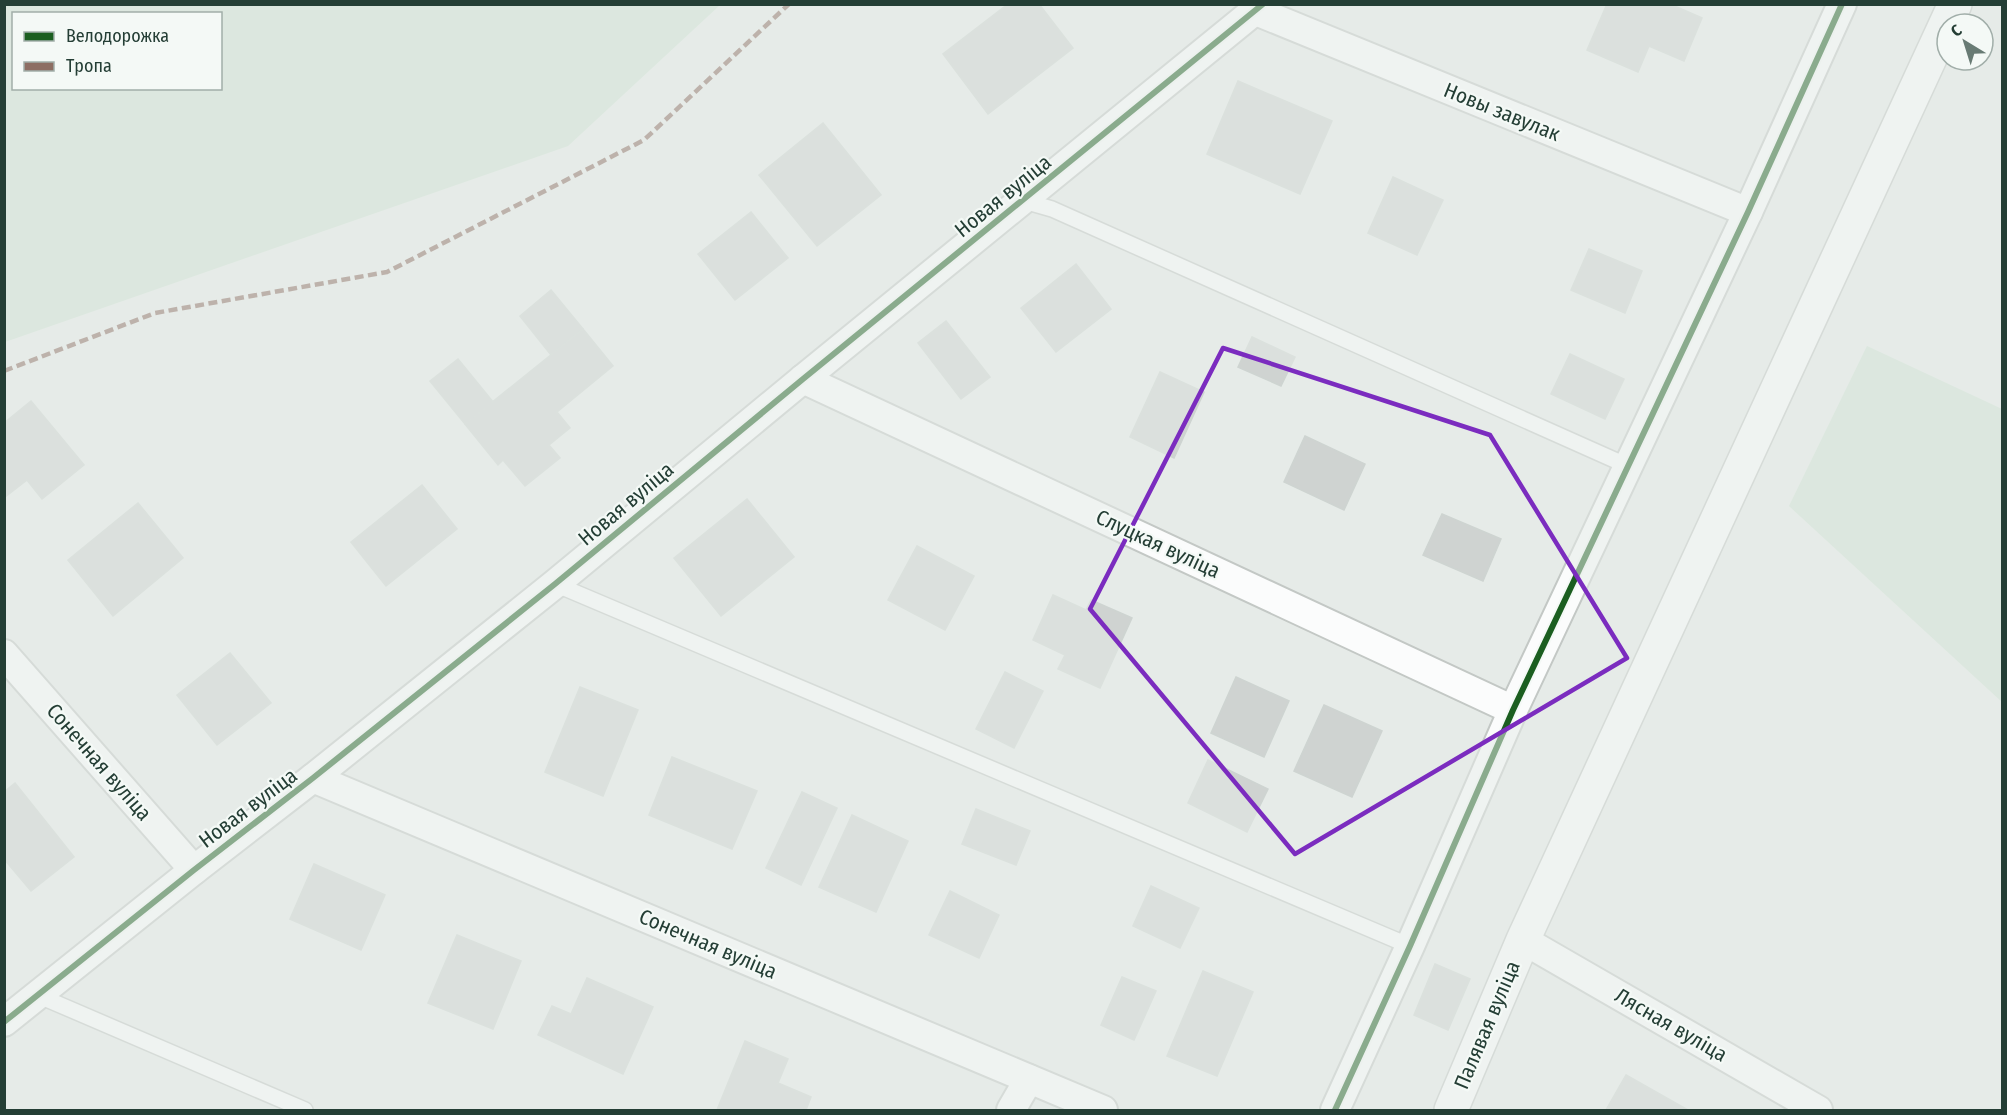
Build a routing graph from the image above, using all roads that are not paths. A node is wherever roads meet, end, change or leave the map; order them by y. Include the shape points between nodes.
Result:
1 (1842, 4) edge
2 (1956, 4) edge
3 (1260, 8) edge
4 (1024, 201) junction
5 (1748, 212) junction
6 (802, 379) junction
7 (1628, 466) junction
8 (555, 584) junction
9 (4, 654) edge
10 (1513, 710) junction
11 (313, 778) junction
12 (194, 870) junction
13 (1523, 940) junction
14 (1410, 946) junction
15 (37, 995) junction
16 (4, 1022) edge
17 (1029, 1080) junction
18 (305, 1110) edge
19 (1011, 1110) edge
20 (1103, 1110) edge
21 (1335, 1110) edge
22 (1451, 1110) edge
23 (1818, 1110) edge

1 - 5 street
2 - 13 street, Палявая вуліца
3 - 4 street, Новая вуліца
3 - 5 street, Новы завулак
4 - 6 street, Новая вуліца
4 - 7 lane via 1052,209
5 - 7 street
6 - 8 street, Новая вуліца
6 - 10 street, Слуцкая вуліца
7 - 10 street
8 - 11 street, Новая вуліца
8 - 14 lane
9 - 12 street, Сонечная вуліца
10 - 14 street
11 - 12 street, Новая вуліца
11 - 17 street, Сонечная вуліца
12 - 15 street, Новая вуліца
13 - 22 street, Палявая вуліца
13 - 23 street, Лясная вуліца
14 - 21 street
15 - 16 street, Новая вуліца
15 - 18 lane
17 - 19 street
17 - 20 street, Сонечная вуліца

